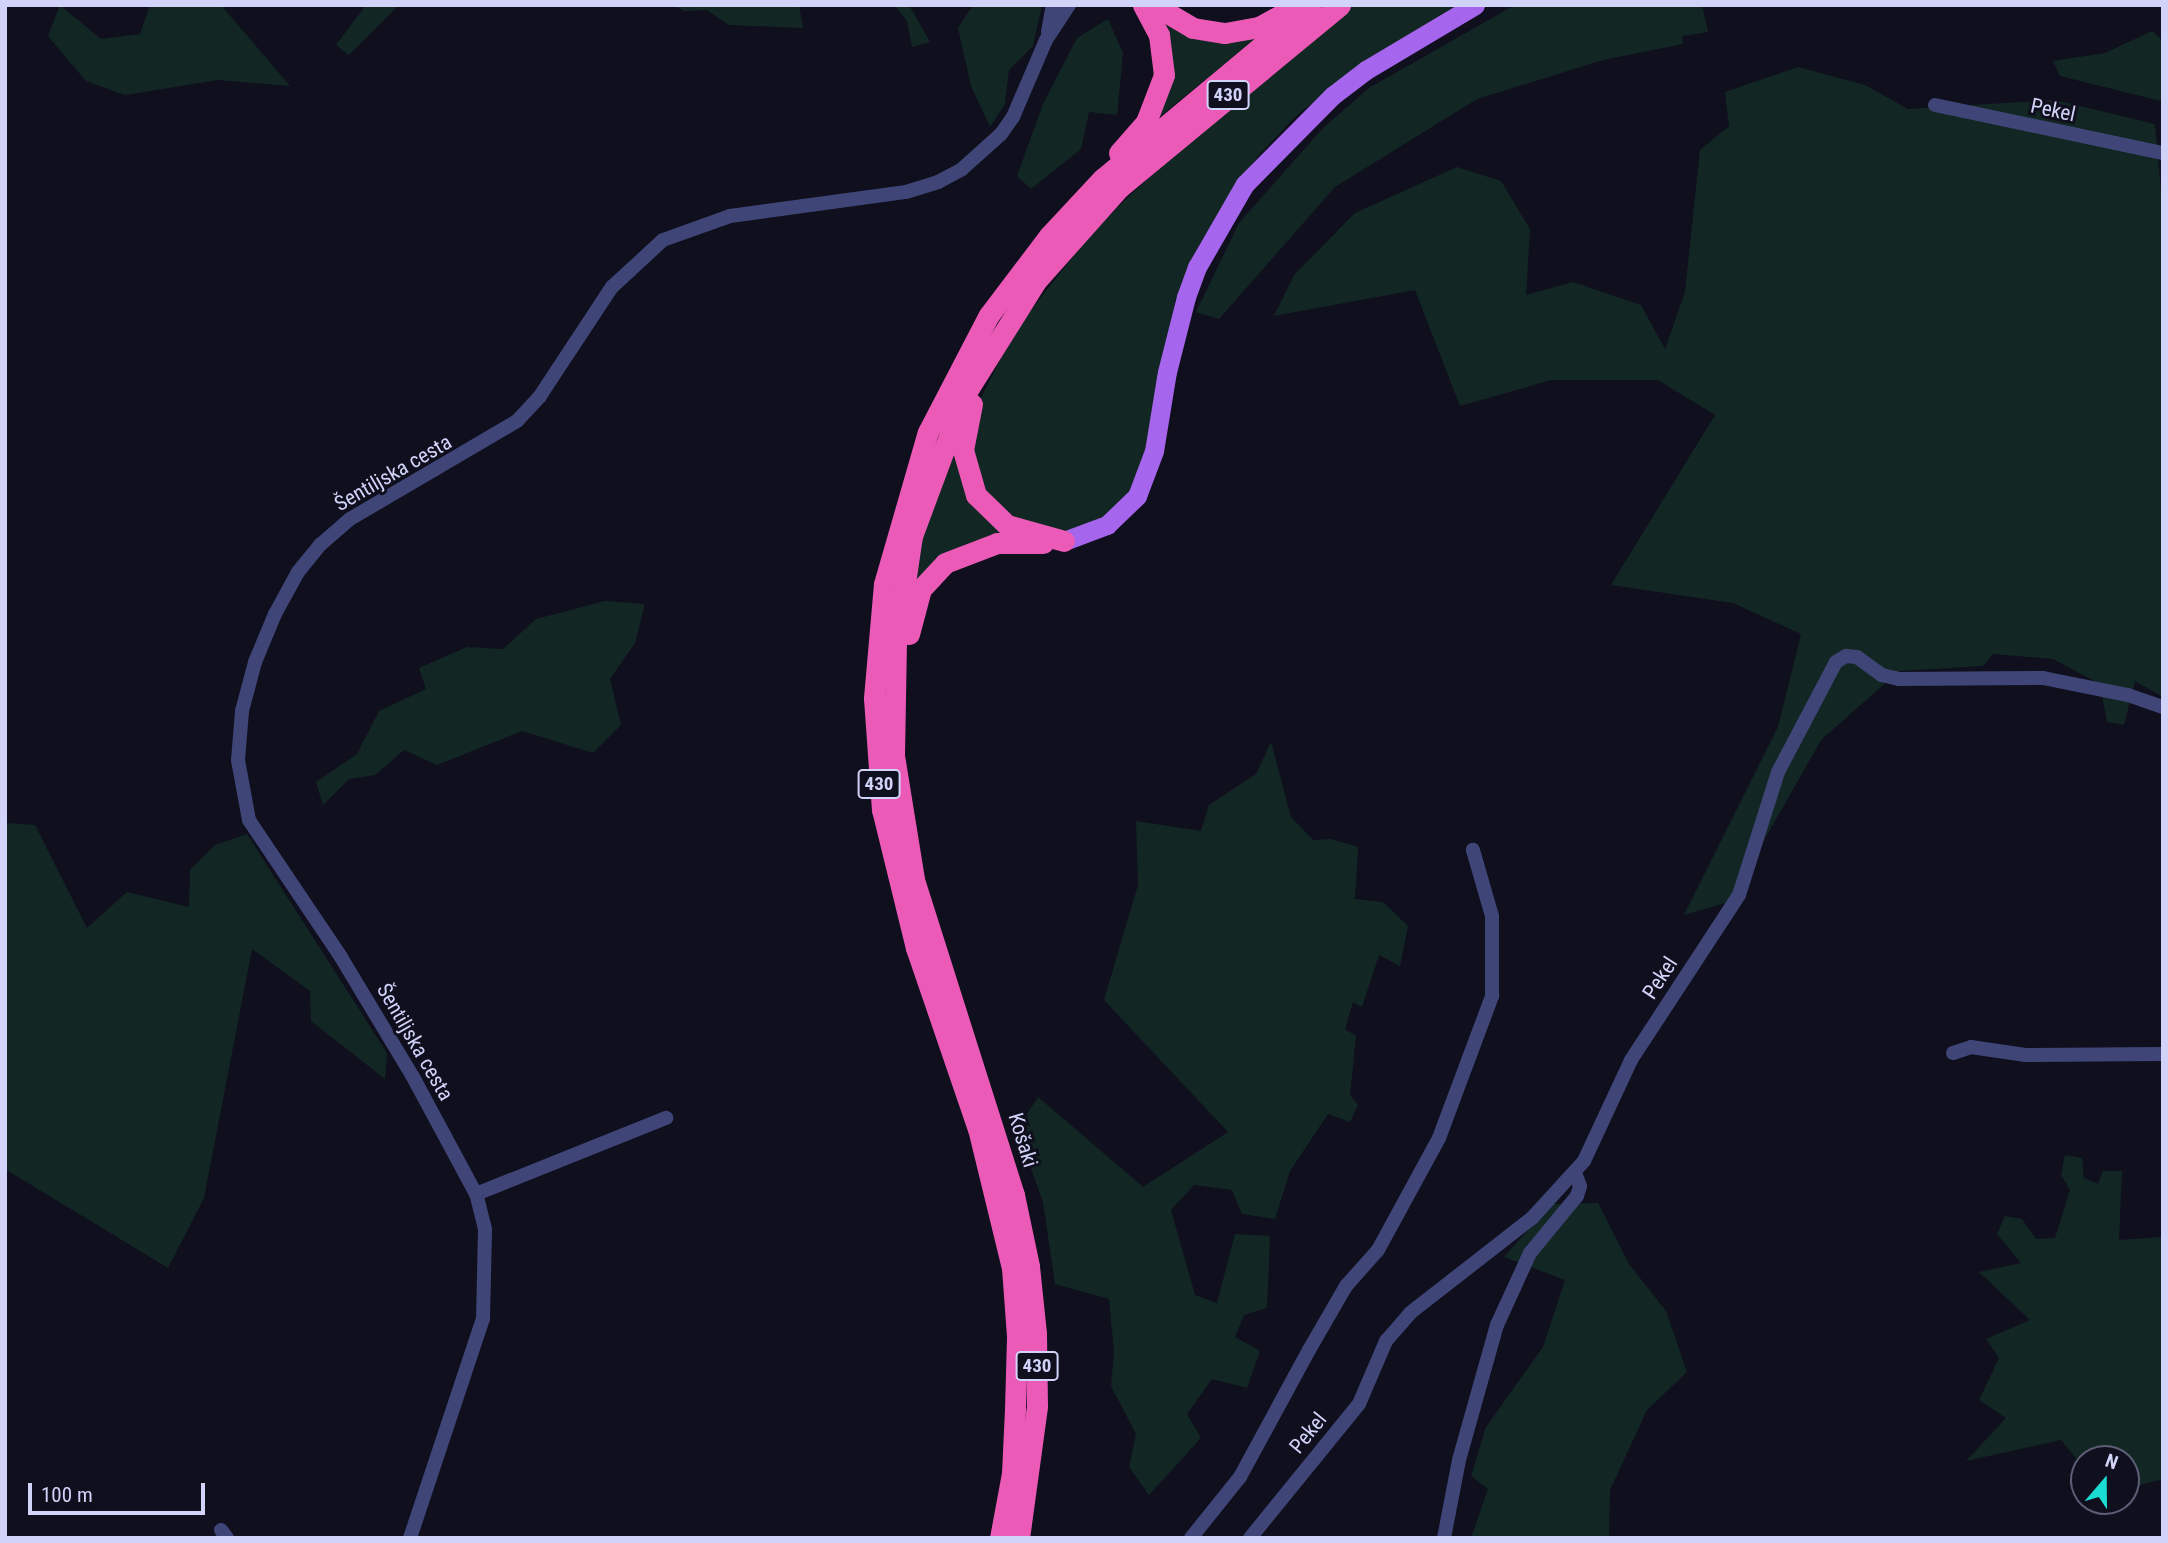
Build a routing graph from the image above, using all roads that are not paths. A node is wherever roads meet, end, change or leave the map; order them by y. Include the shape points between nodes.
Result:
1 (1053, 5) edge
2 (1069, 5) edge
3 (1143, 5) edge
4 (1154, 5) edge
5 (1299, 5) edge
6 (1311, 5) edge
7 (1340, 5) edge
8 (1475, 5) edge
9 (1046, 40) junction
10 (1935, 105) dead end
11 (2163, 153) edge
12 (1102, 179) junction
13 (1014, 311) junction
14 (1064, 541) junction
15 (2163, 707) edge
16 (892, 715) junction
17 (1474, 850) dead end
18 (1953, 1052) dead end
19 (2163, 1054) edge
20 (666, 1118) dead end
21 (1575, 1173) junction
22 (476, 1194) junction
23 (410, 1538) edge
24 (1000, 1538) edge
25 (1019, 1538) edge
26 (1191, 1538) edge
27 (1250, 1538) edge
28 (1444, 1538) edge

1 - 9 street, Šentiljska cesta
2 - 9 street, Šentiljska cesta
3 - 12 highway via 1164,54 1164,75 1146,122 1113,158
4 - 5 highway via 1193,28 1225,33 1259,27
6 - 12 highway, 430
7 - 13 highway, 430 via 1119,188 1070,239
8 - 14 main road via 1332,96 1245,184 1197,267 1186,298 1154,451 1137,496 1107,525
9 - 22 street, Šentiljska cesta via 1025,93 1001,134 962,169 937,183 882,197 730,216 663,240 642,255 612,287 540,396 517,422 350,519 298,572 275,614 242,711 239,760 249,820 341,957
10 - 11 street, Pekel
12 - 24 highway, Košaki / 430 via 1049,236 989,315 946,392 895,533 877,632 874,698 882,810 916,948 978,1129 1002,1216 1017,1336 1012,1473
13 - 14 highway via 965,426 966,470 976,495 993,515 1007,525
13 - 16 highway, 430 via 946,435 912,536 901,589
14 - 16 highway via 983,547 945,563 931,576 915,604
15 - 21 street, Pekel via 2043,678 1899,679 1882,676 1857,657 1846,656 1836,662 1773,784 1739,895 1631,1060
16 - 25 highway, Košaki / 430 via 901,809 914,879 1014,1195 1028,1266 1037,1382 1031,1476
17 - 26 street, Pekel via 1492,916 1492,996 1439,1139 1378,1250 1346,1286 1321,1328 1240,1477
18 - 19 street via 1971,1048 2025,1055
20 - 22 street
21 - 27 street, Pekel via 1532,1218 1410,1314 1385,1341 1359,1404
21 - 28 street via 1580,1186 1577,1196 1530,1252 1497,1325
22 - 23 street, Šentiljska cesta via 485,1229 483,1318

